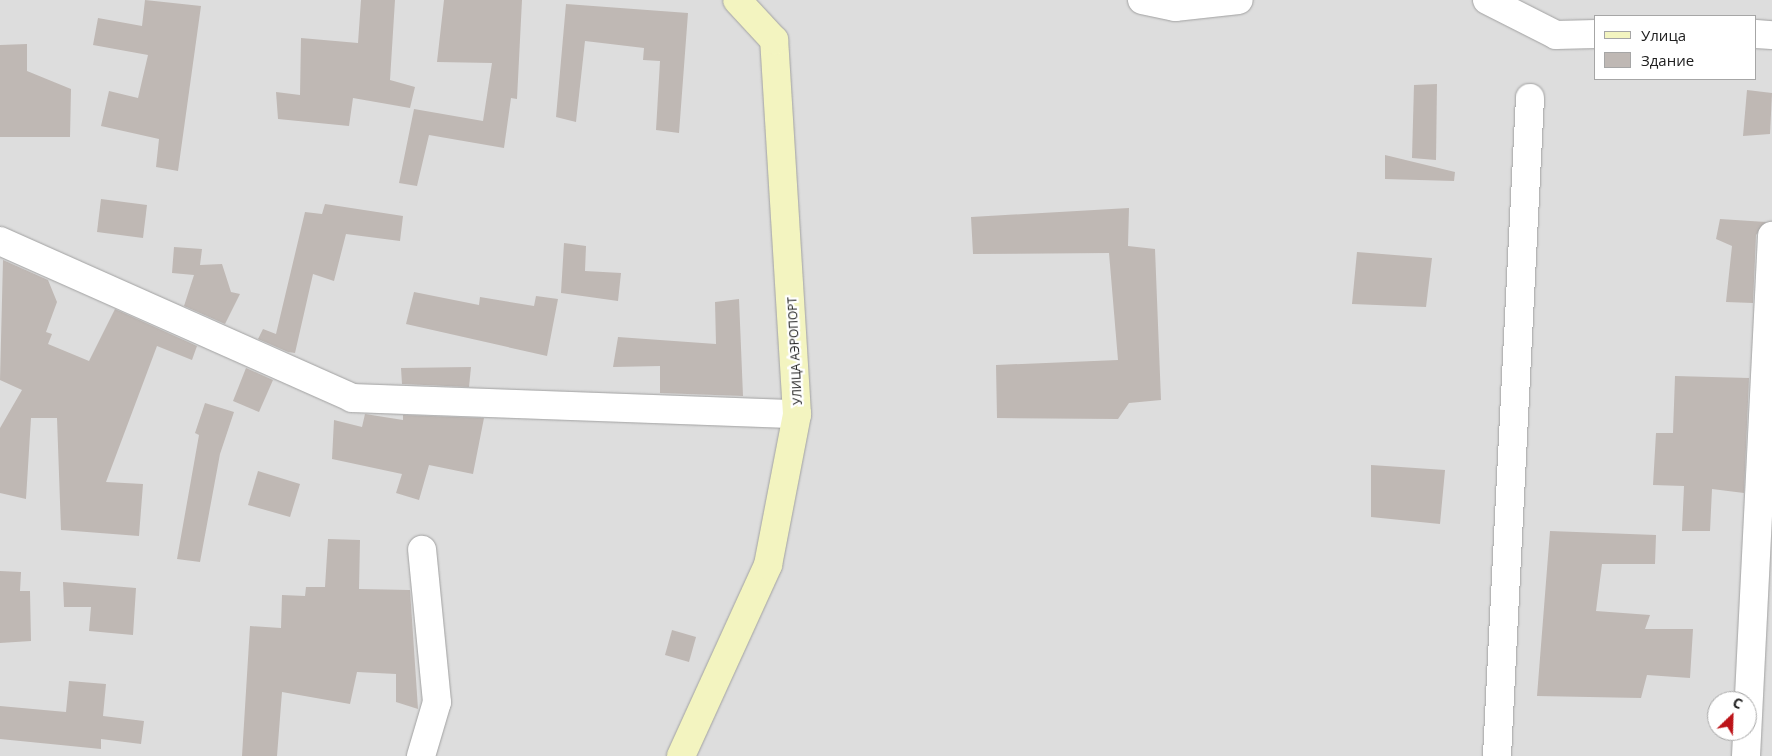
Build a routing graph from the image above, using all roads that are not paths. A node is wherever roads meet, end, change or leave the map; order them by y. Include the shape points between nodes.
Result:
1 (737, 0) edge
2 (1142, 0) edge
3 (1239, 0) edge
4 (1487, 0) edge
5 (1594, 34) edge
6 (1757, 34) edge
7 (1772, 35) edge
8 (1530, 98) dead end
9 (1772, 236) edge
10 (0, 242) edge
11 (798, 414) junction
12 (422, 550) dead end
13 (421, 756) edge
14 (681, 756) edge
15 (1496, 756) edge
16 (1746, 756) edge

1 - 11 main road, УЛИЦА АЭРОПОРТ via 774,40
2 - 3 street via 1175,7
4 - 5 street via 1556,35
6 - 7 street
8 - 15 street
9 - 16 street
10 - 11 street via 352,398
11 - 14 main road, УЛИЦА АЭРОПОРТ via 768,565
12 - 13 street via 436,702

